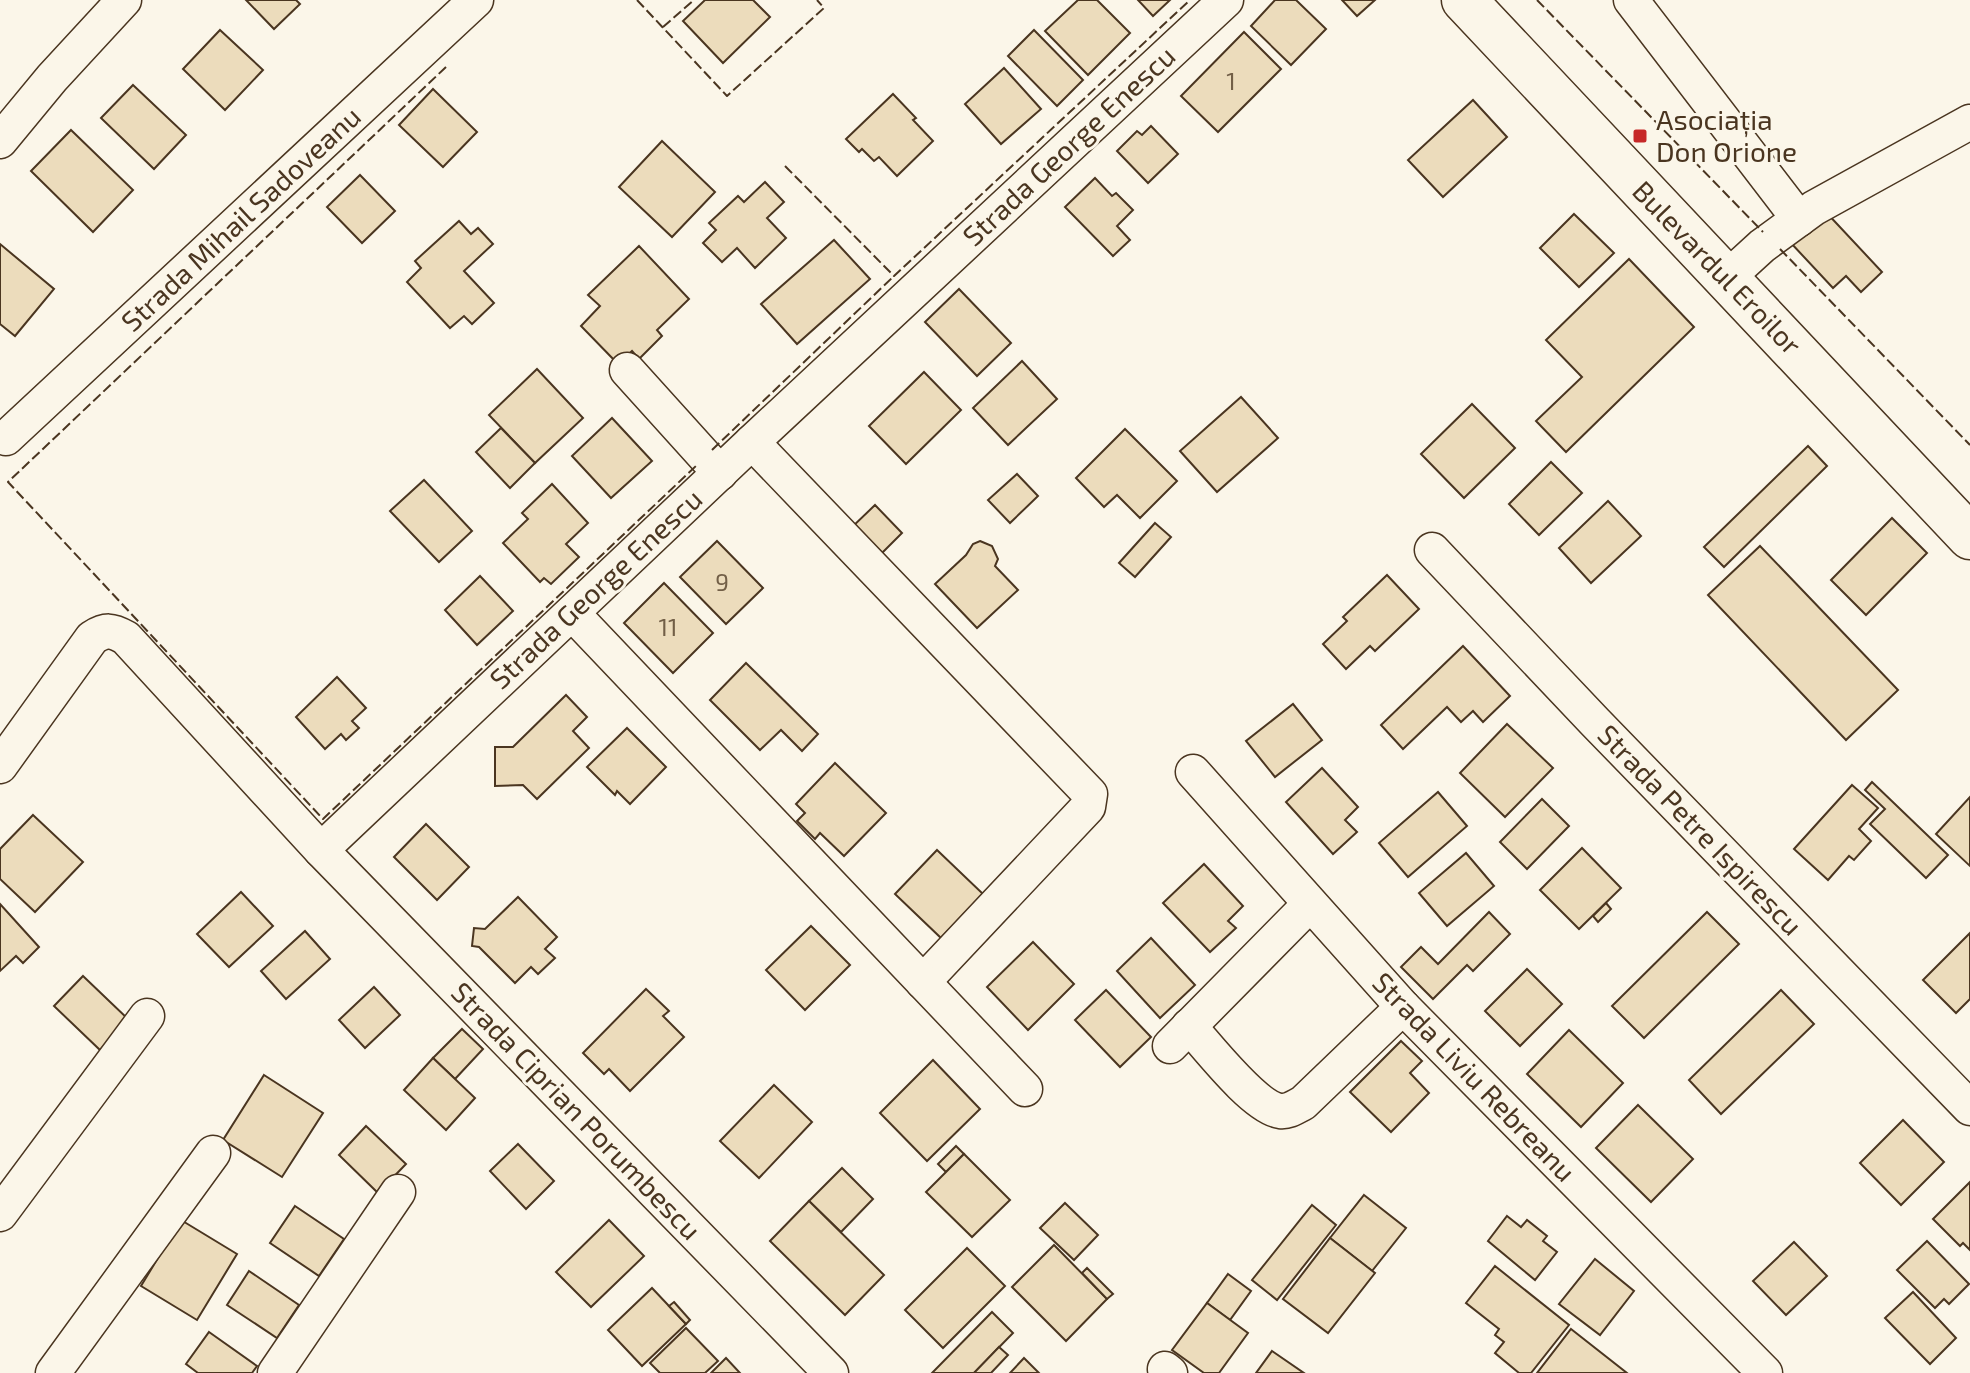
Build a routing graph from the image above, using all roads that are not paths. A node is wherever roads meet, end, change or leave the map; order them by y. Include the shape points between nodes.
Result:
1 (124, 0) edge
2 (476, 0) edge
3 (1226, 0) edge
4 (1464, 0) edge
5 (1631, 0) edge
6 (1970, 122) edge
7 (0, 141) edge
8 (1799, 219) junction
9 (1727, 278) junction
10 (627, 370) dead end
11 (6, 438) dead end
12 (752, 442) junction
13 (720, 473) junction
14 (1970, 537) edge
15 (1432, 550) dead end
16 (572, 613) junction
17 (0, 766) edge
18 (1193, 772) dead end
19 (321, 850) junction
20 (1310, 904) junction
21 (923, 982) junction
22 (1403, 1007) junction
23 (147, 1016) dead end
24 (1025, 1089) dead end
25 (1970, 1108) edge
26 (213, 1153) dead end
27 (398, 1192) dead end
28 (0, 1214) edge
29 (53, 1373) edge
30 (275, 1373) edge
31 (831, 1373) edge
32 (1765, 1373) edge

1 - 7 street
2 - 11 street, Strada Mihail Sadoveanu
3 - 12 street, Strada George Enescu
4 - 9 main road, Bulevardul Eroilor
5 - 8 street
6 - 8 street
8 - 9 street
9 - 14 main road, Bulevardul Eroilor
10 - 13 street
12 - 13 street, Strada George Enescu
12 - 21 street via 1090,794 1088,807
13 - 16 street, Strada George Enescu
15 - 25 street, Strada Petre Ispirescu
16 - 19 street, Strada George Enescu
16 - 21 street
17 - 19 street via 92,638 113,631 126,638
18 - 20 street, Strada Liviu Rebreanu
19 - 31 street, Strada Ciprian Porumbescu
20 - 22 street, Strada Liviu Rebreanu
20 - 22 street via 1179,1036 1257,1101 1289,1111
21 - 24 street
22 - 32 street, Strada Liviu Rebreanu
23 - 28 street
26 - 29 street
27 - 30 street

